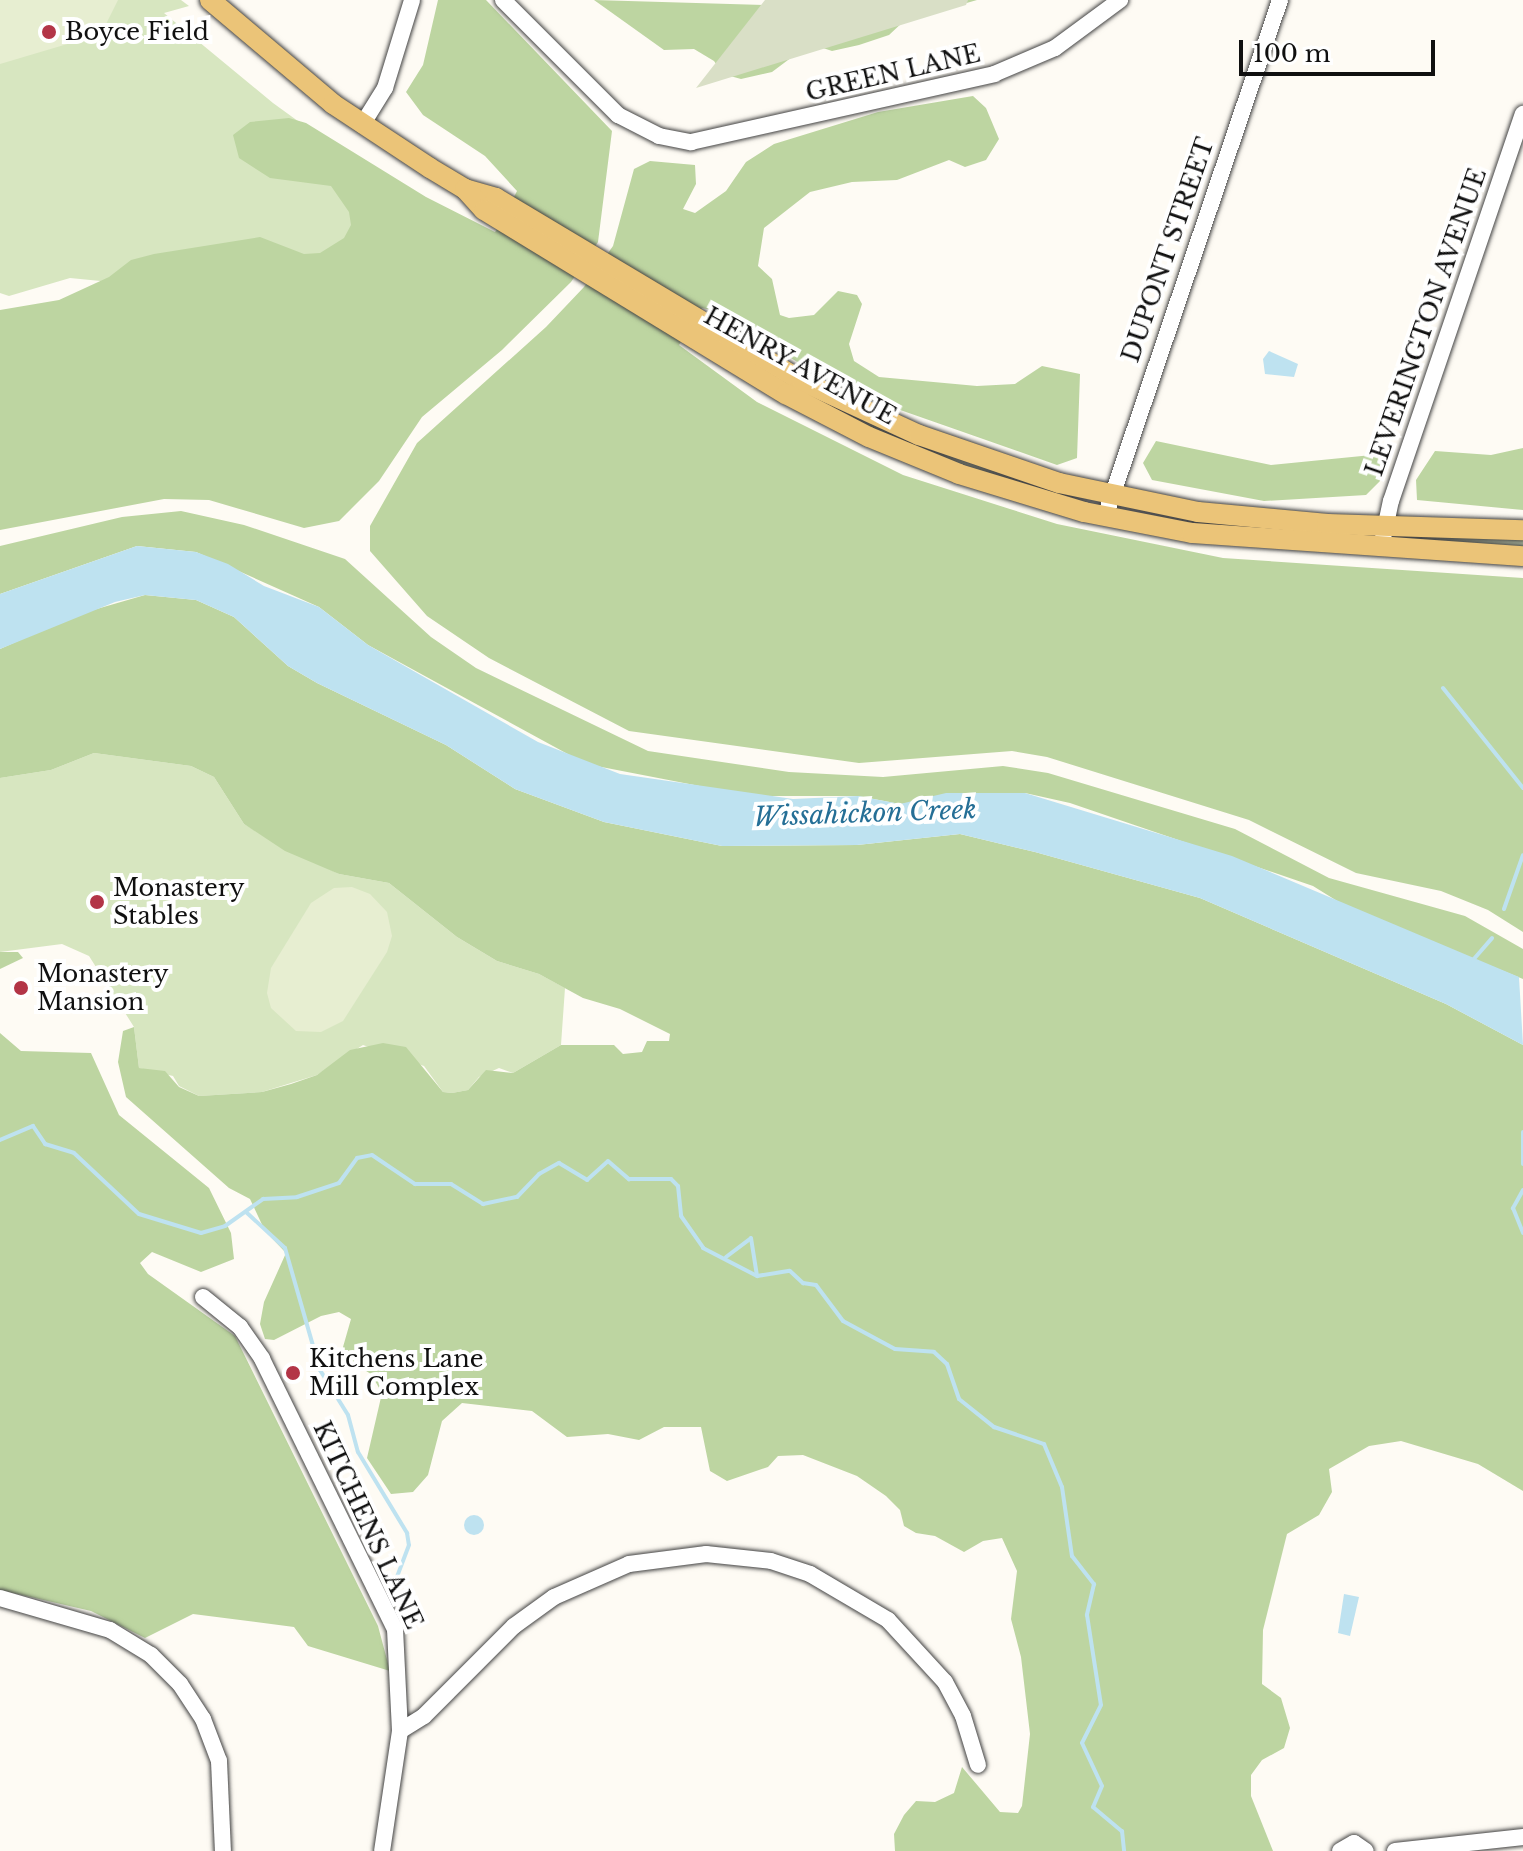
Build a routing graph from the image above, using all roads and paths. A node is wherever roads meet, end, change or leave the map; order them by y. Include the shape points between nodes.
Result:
1 (210, 0) edge
2 (412, 0) edge
3 (503, 0) edge
4 (1120, 0) edge
5 (1280, 0) edge
6 (1523, 114) edge
7 (362, 125) junction
8 (706, 336) junction
9 (1111, 496) junction
10 (1105, 517) junction
11 (1385, 526) junction
12 (1523, 530) edge
13 (1382, 548) junction
14 (1523, 556) edge
15 (203, 1297) dead end
16 (0, 1598) edge
17 (400, 1731) junction
18 (978, 1765) dead end
19 (1523, 1837) edge
20 (223, 1851) edge
21 (382, 1851) edge
22 (1340, 1851) edge
23 (1366, 1851) edge
24 (1395, 1851) edge

1 - 7 main road, HENRY AVENUE
2 - 7 street via 385,88
3 - 4 street, GREEN LANE via 618,115 659,136 702,141 994,74 1055,48
5 - 9 street, DUPONT STREET
6 - 11 street, LEVERINGTON AVENUE
7 - 8 main road, HENRY AVENUE
8 - 9 main road, HENRY AVENUE via 919,435 1012,469
8 - 10 main road, HENRY AVENUE via 828,417 904,453 1004,490
9 - 10 street, DUPONT STREET
9 - 11 main road, HENRY AVENUE via 1236,517
10 - 13 main road, HENRY AVENUE via 1241,539
11 - 12 main road, HENRY AVENUE
11 - 13 street, LEVERINGTON AVENUE
13 - 14 main road, HENRY AVENUE
15 - 17 street, KITCHENS LANE via 240,1327 262,1359 391,1619 400,1655
16 - 20 street via 110,1630 151,1655 180,1684 203,1719 219,1761
17 - 18 street via 424,1716 525,1616 554,1597 629,1564 706,1554 771,1561 810,1574 888,1620 950,1691
17 - 21 street, KITCHENS LANE
19 - 24 street
22 - 23 street via 1354,1843

